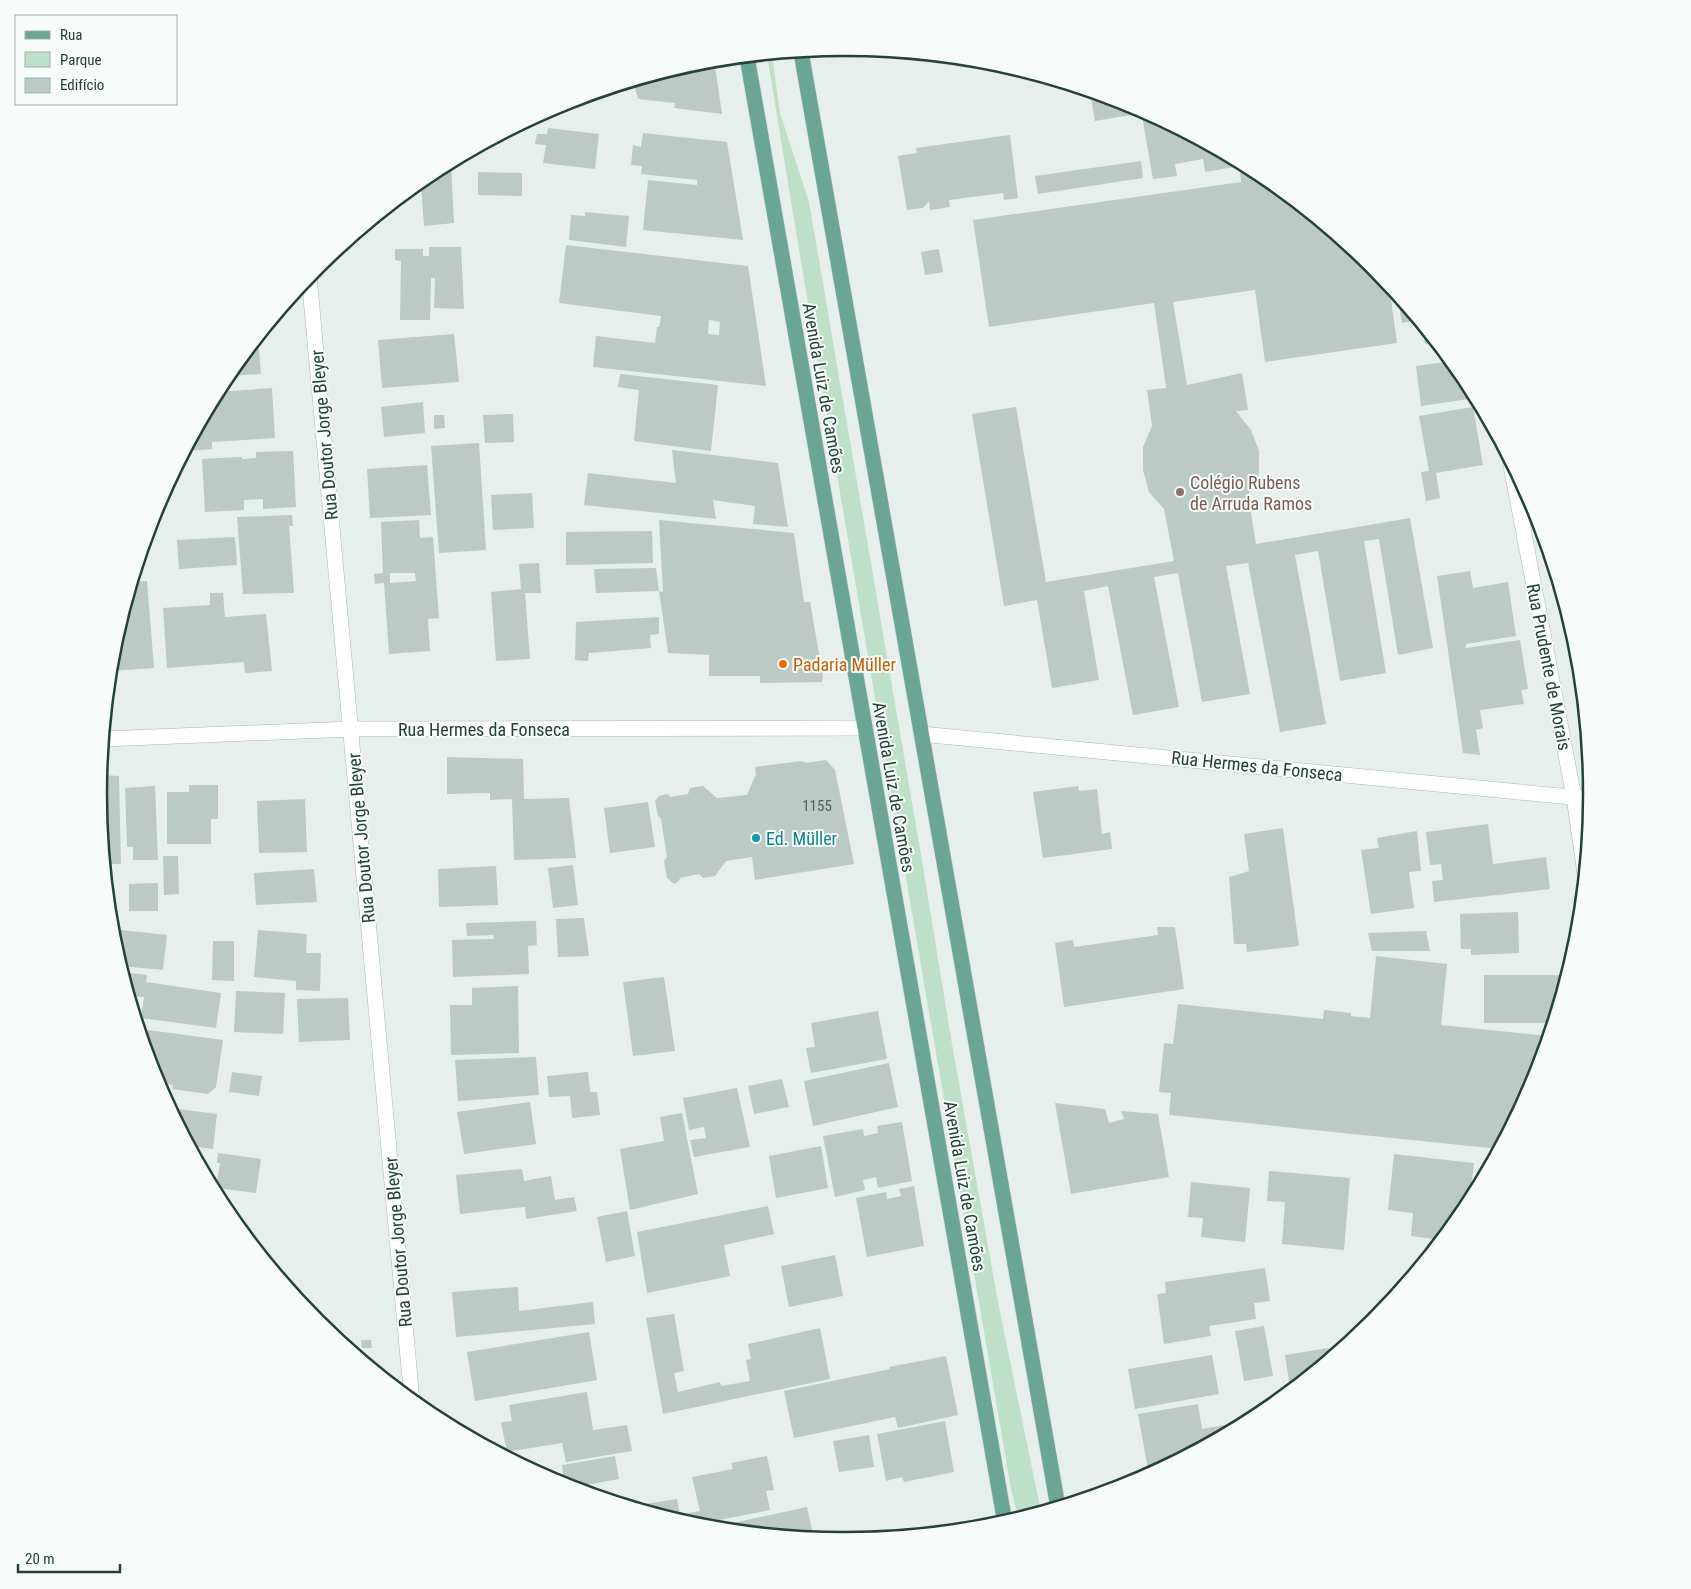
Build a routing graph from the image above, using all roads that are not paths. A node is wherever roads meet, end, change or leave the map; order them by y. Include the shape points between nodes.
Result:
1 (801, 58) edge
2 (748, 63) edge
3 (310, 286) edge
4 (1514, 481) edge
5 (865, 728) junction
6 (351, 729) junction
7 (921, 734) junction
8 (110, 739) edge
9 (1574, 797) junction
10 (1584, 798) edge
11 (1581, 849) edge
12 (411, 1391) edge
13 (1057, 1502) edge
14 (1004, 1516) edge

1 - 7 main road, Avenida Luiz de Camões
2 - 5 main road, Avenida Luiz de Camões
3 - 6 street, Rua Doutor Jorge Bleyer
4 - 9 street, Rua Prudente de Morais
5 - 6 street, Rua Hermes da Fonseca
5 - 14 main road, Avenida Luiz de Camões
6 - 8 street, Rua Hermes da Fonseca
6 - 12 street, Rua Doutor Jorge Bleyer
7 - 9 street, Rua Hermes da Fonseca
7 - 13 main road, Avenida Luiz de Camões
9 - 10 street, Rua Hermes da Fonseca
9 - 11 street, Rua Prudente de Morais

